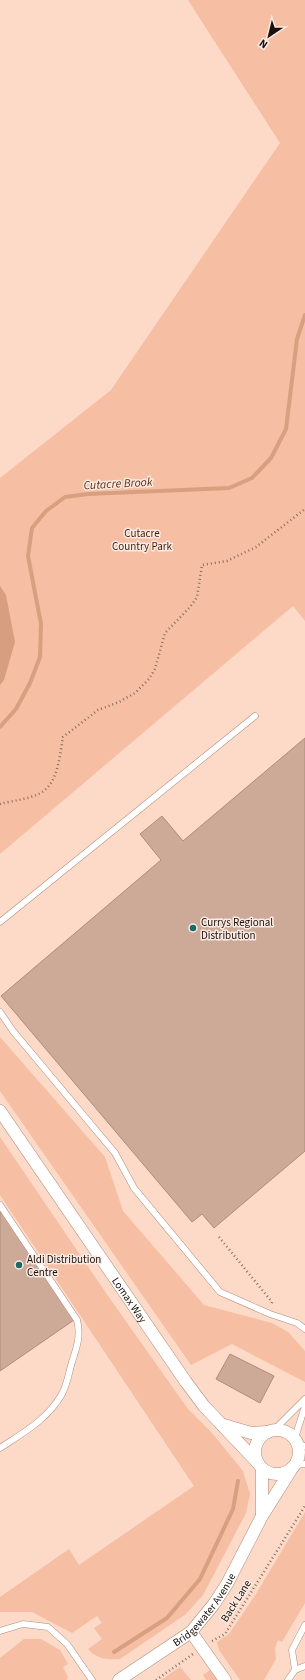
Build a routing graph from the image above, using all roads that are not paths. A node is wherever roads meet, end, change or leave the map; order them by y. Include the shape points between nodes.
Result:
1 (255, 716) dead end
2 (0, 922) edge
3 (0, 1012) edge
4 (0, 1111) edge
5 (0, 1204) edge
6 (305, 1328) edge
7 (305, 1399) edge
8 (305, 1406) edge
9 (224, 1425) junction
10 (270, 1431) junction
11 (299, 1442) edge
12 (0, 1448) edge
13 (260, 1466) junction
14 (297, 1466) edge
15 (262, 1516) junction
16 (305, 1625) edge
17 (0, 1631) edge
18 (191, 1632) junction
19 (305, 1666) edge
20 (295, 1670) junction
21 (92, 1680) edge
22 (119, 1680) edge
23 (225, 1680) edge
24 (288, 1680) edge

1 - 2 lane
3 - 6 lane via 115,1153 134,1188 220,1292
4 - 9 street, Lomax Way via 186,1382 204,1406
5 - 12 lane via 77,1320 80,1330 62,1393 52,1408 40,1421
7 - 10 lane
8 - 11 lane
9 - 10 street, Lomax Way via 251,1432
9 - 13 street, Lomax Way
10 - 11 street via 285,1431
10 - 13 street via 262,1436 255,1449
11 - 14 street
13 - 14 street via 276,1475 284,1474
13 - 15 street, Bridgewater Avenue
14 - 15 street, Bridgewater Avenue
15 - 18 street, Bridgewater Avenue via 227,1584
16 - 20 lane via 292,1650
17 - 21 lane via 23,1624 48,1627 67,1644
18 - 22 street, Bridgewater Avenue
18 - 23 street
19 - 20 lane
20 - 24 lane

